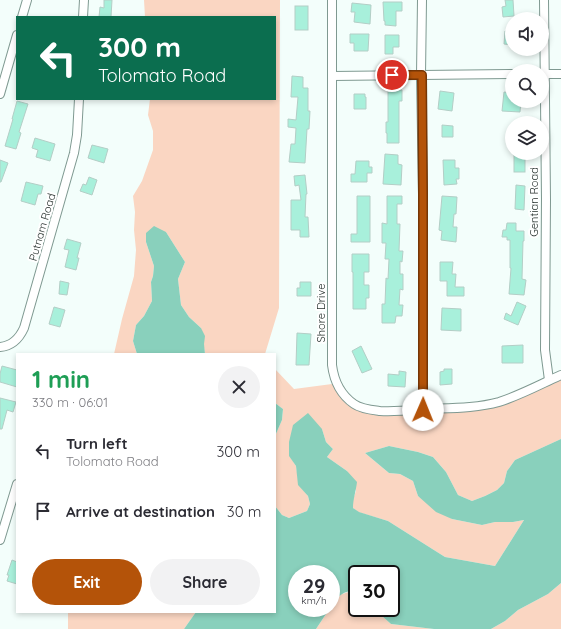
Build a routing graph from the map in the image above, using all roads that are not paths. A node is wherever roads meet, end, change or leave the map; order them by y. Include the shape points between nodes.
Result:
1 (27, 0) edge
2 (84, 0) edge
3 (332, 0) edge
4 (422, 0) edge
5 (544, 0) edge
6 (22, 16) edge
7 (84, 16) edge
8 (16, 38) edge
9 (543, 64) edge
10 (505, 74) edge
11 (549, 74) edge
12 (561, 74) edge
13 (422, 75) junction
14 (332, 76) junction
15 (0, 94) edge
16 (79, 100) edge
17 (544, 108) edge
18 (0, 347) edge
19 (561, 375) edge
20 (549, 380) junction
21 (423, 410) junction
22 (16, 487) edge
23 (0, 540) edge

1 - 6 street
2 - 7 street
3 - 14 street, Shore Drive
4 - 13 street
5 - 9 street, Gentian Road
8 - 15 street
10 - 13 street
11 - 12 street
13 - 14 street
13 - 21 street
14 - 21 street, Shore Drive via 333,370 340,390 355,404 381,411
16 - 18 street, Putnam Road via 74,153 24,328 13,343
17 - 20 street, Gentian Road via 545,350
19 - 20 street, Shore Drive
20 - 21 street, Shore Drive via 498,402
22 - 23 street

